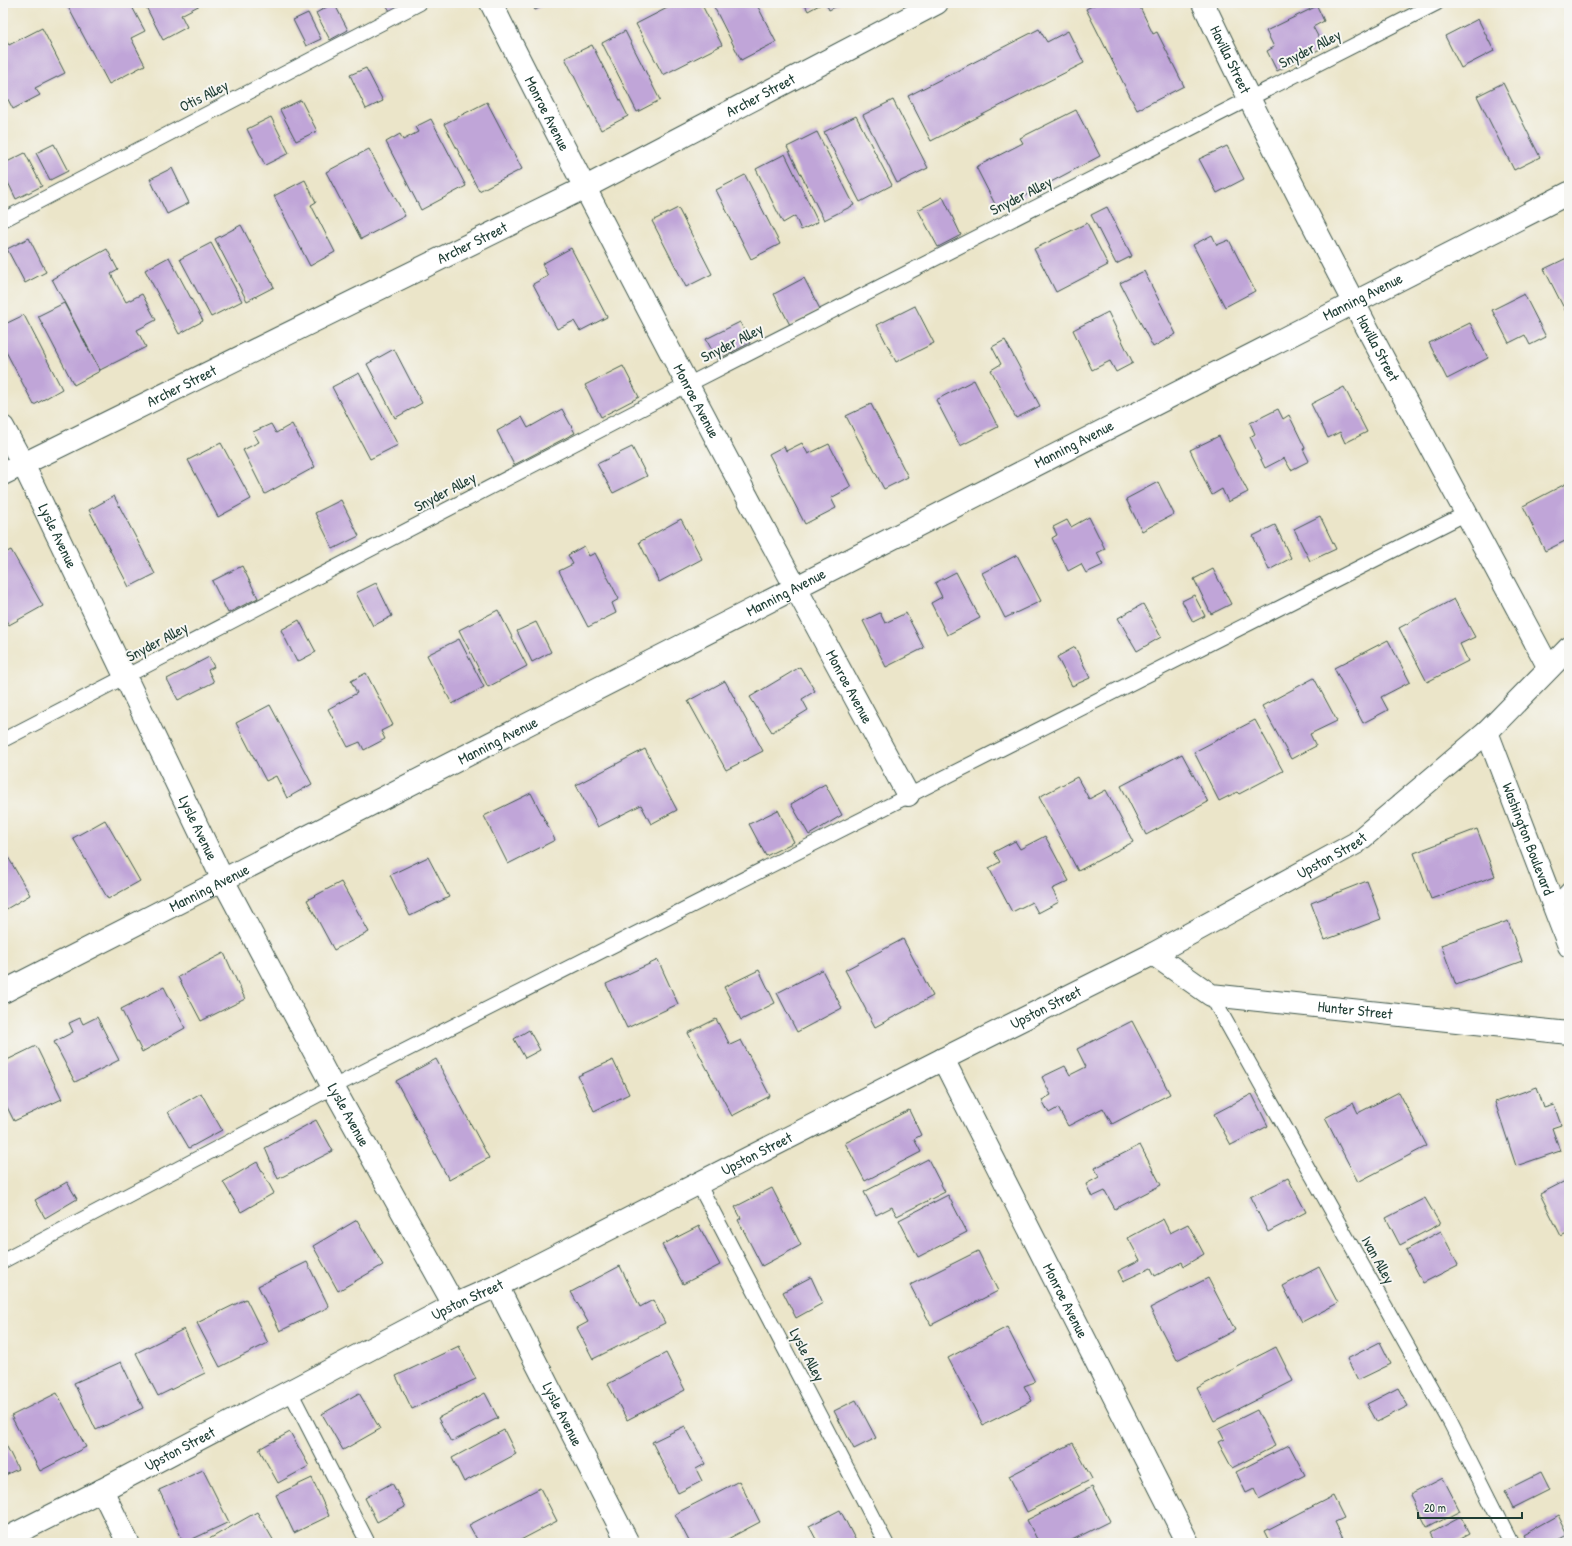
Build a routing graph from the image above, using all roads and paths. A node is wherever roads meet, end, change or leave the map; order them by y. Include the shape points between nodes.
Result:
1 (420, 3) edge
2 (491, 3) edge
3 (937, 3) edge
4 (1203, 3) edge
5 (1437, 3) edge
6 (1249, 99) junction
7 (584, 188) junction
8 (1569, 193) edge
9 (3, 220) edge
10 (1354, 300) junction
11 (687, 385) junction
12 (3, 427) edge
13 (23, 464) junction
14 (3, 474) edge
15 (1467, 512) junction
16 (794, 587) junction
17 (1569, 648) edge
18 (1549, 668) junction
19 (126, 677) junction
20 (1487, 732) junction
21 (3, 740) edge
22 (908, 795) junction
23 (224, 882) junction
24 (1569, 889) edge
25 (1554, 906) junction
26 (1569, 946) edge
27 (1153, 954) junction
28 (3, 992) edge
29 (1211, 995) junction
30 (1569, 1033) edge
31 (943, 1059) junction
32 (333, 1087) junction
33 (698, 1183) junction
34 (3, 1261) edge
35 (497, 1286) junction
36 (454, 1305) junction
37 (290, 1391) junction
38 (102, 1490) junction
39 (3, 1540) edge
40 (128, 1543) edge
41 (368, 1543) edge
42 (628, 1543) edge
43 (886, 1543) edge
44 (1188, 1543) edge
45 (1512, 1543) edge

1 - 9 lane, Otis Alley
2 - 7 street, Monroe Avenue
3 - 7 street, Archer Street
4 - 6 street, Havilla Street
5 - 6 lane, Snyder Alley
6 - 10 street, Havilla Street
6 - 11 lane, Snyder Alley
7 - 11 street, Monroe Avenue
7 - 13 street, Archer Street
8 - 10 street, Manning Avenue
10 - 15 street, Havilla Street
10 - 16 street, Manning Avenue
11 - 16 street, Monroe Avenue
11 - 19 lane, Snyder Alley
12 - 13 street, Lysle Avenue
13 - 14 street, Archer Street
13 - 19 street, Lysle Avenue
15 - 18 street, Havilla Street
15 - 22 lane
16 - 22 street, Monroe Avenue
16 - 23 street, Manning Avenue
17 - 18 street, Upston Street
18 - 20 street, Upston Street
19 - 21 lane, Snyder Alley
19 - 23 street, Lysle Avenue
20 - 25 street, Washington Boulevard
20 - 27 street, Upston Street via 1356,843
22 - 32 lane
23 - 28 street, Manning Avenue
23 - 32 street, Lysle Avenue
24 - 25 lane
25 - 26 street, Washington Boulevard
27 - 29 street, Hunter Street
27 - 31 street, Upston Street
29 - 30 street, Hunter Street
29 - 45 lane, Ivan Alley via 1450,1422
31 - 33 street, Upston Street
31 - 44 street, Monroe Avenue
32 - 34 lane
32 - 36 street, Lysle Avenue
33 - 35 street, Upston Street
33 - 43 lane, Lysle Alley
35 - 36 street, Upston Street
35 - 42 street, Lysle Avenue
36 - 37 street, Upston Street
37 - 38 street, Upston Street
37 - 41 lane
38 - 39 street, Upston Street
38 - 40 street

